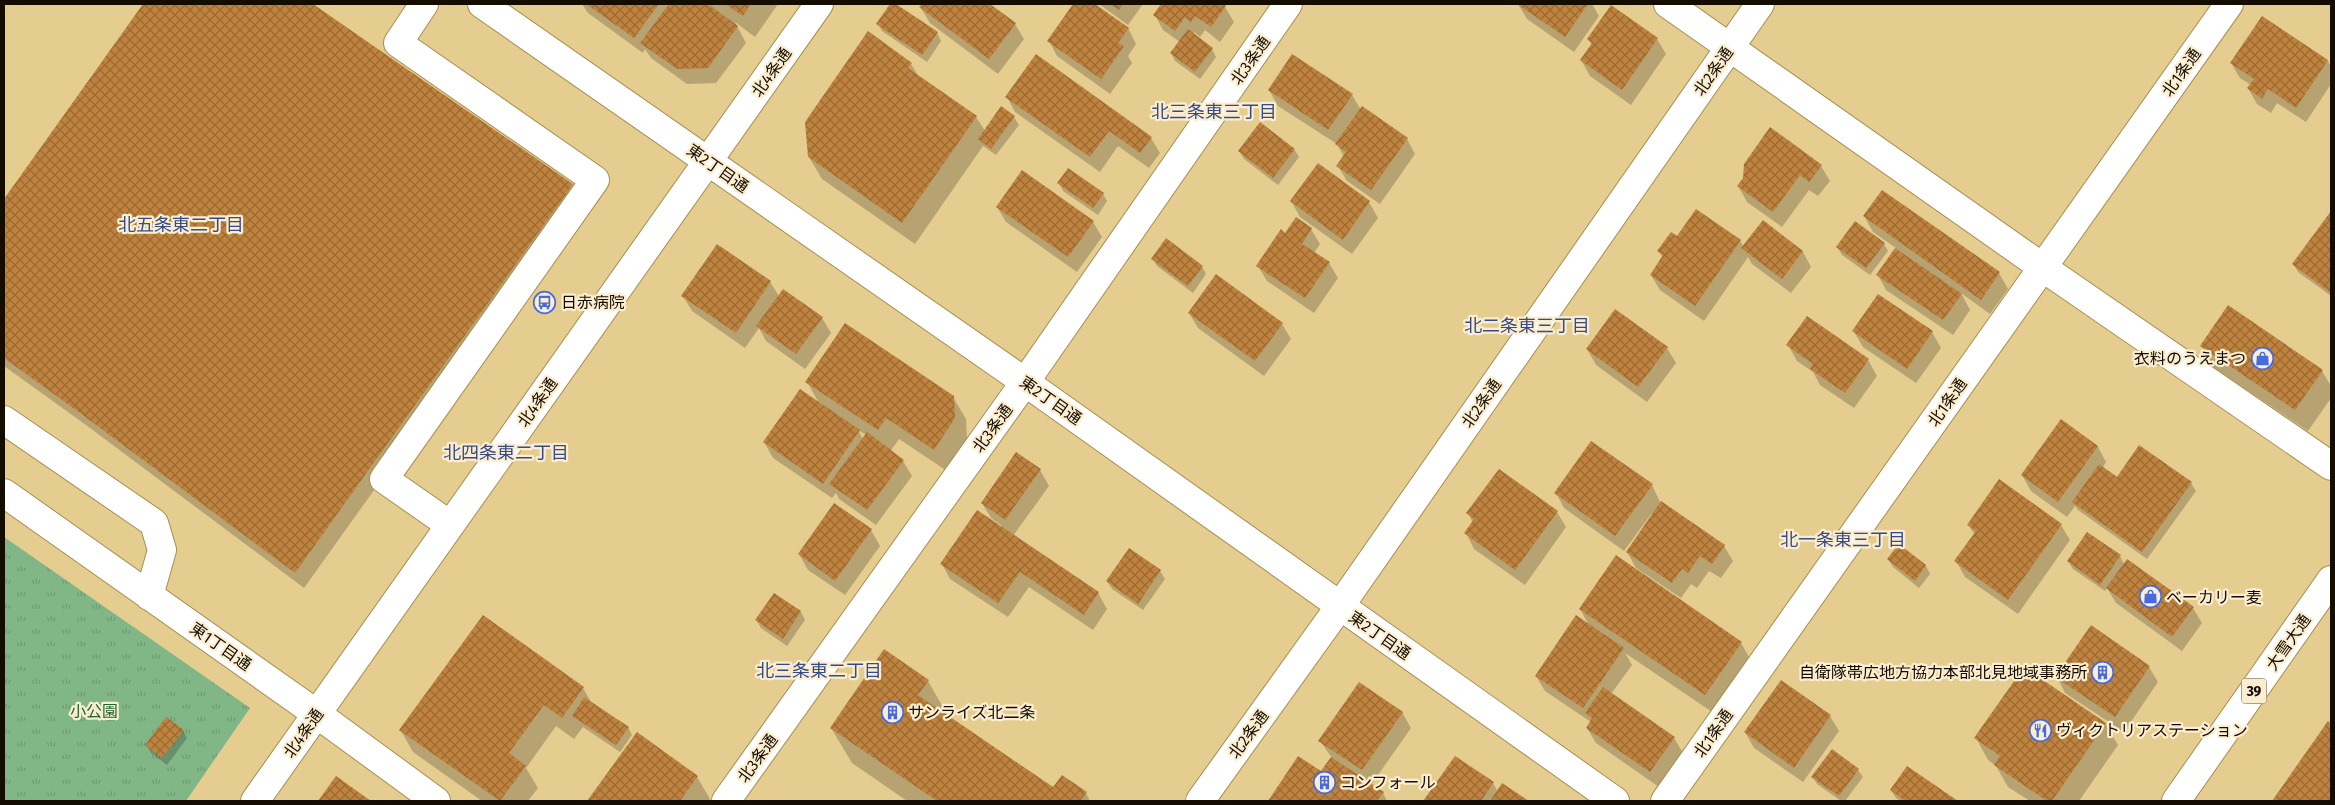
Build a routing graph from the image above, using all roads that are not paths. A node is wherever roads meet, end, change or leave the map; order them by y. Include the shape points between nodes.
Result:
1 (424, 4) edge
2 (482, 4) edge
3 (819, 4) edge
4 (1288, 4) edge
5 (1668, 4) edge
6 (1760, 4) edge
7 (2229, 4) edge
8 (1730, 48) junction
9 (707, 161) junction
10 (2042, 267) junction
11 (1025, 382) junction
12 (4, 420) edge
13 (2331, 466) edge
14 (4, 493) edge
15 (450, 525) junction
16 (2331, 580) edge
17 (149, 596) junction
18 (1340, 606) junction
19 (316, 714) junction
20 (256, 801) edge
21 (436, 801) edge
22 (726, 801) edge
23 (1200, 801) edge
24 (1615, 801) edge
25 (1665, 801) edge
26 (2176, 801) edge

1 - 15 main road via 398,42 595,180 384,479
2 - 9 main road, 東2丁目通
3 - 9 main road, 北4条通
4 - 11 main road, 北3条通
5 - 8 main road
6 - 8 main road, 北2条通
7 - 10 main road, 北1条通
8 - 10 main road
8 - 18 main road, 北2条通
9 - 11 main road, 東2丁目通
9 - 15 main road, 北4条通
10 - 13 main road
10 - 25 main road, 北1条通
11 - 18 main road, 東2丁目通
11 - 22 main road, 北3条通
12 - 17 main road via 154,524 162,550
14 - 17 main road, 東1丁目通
15 - 19 main road, 北4条通
16 - 26 main road, 大雪大通 / 39
17 - 19 main road, 東1丁目通
18 - 23 main road, 北2条通
18 - 24 main road, 東2丁目通
19 - 20 main road, 北4条通
19 - 21 main road, 東1丁目通

